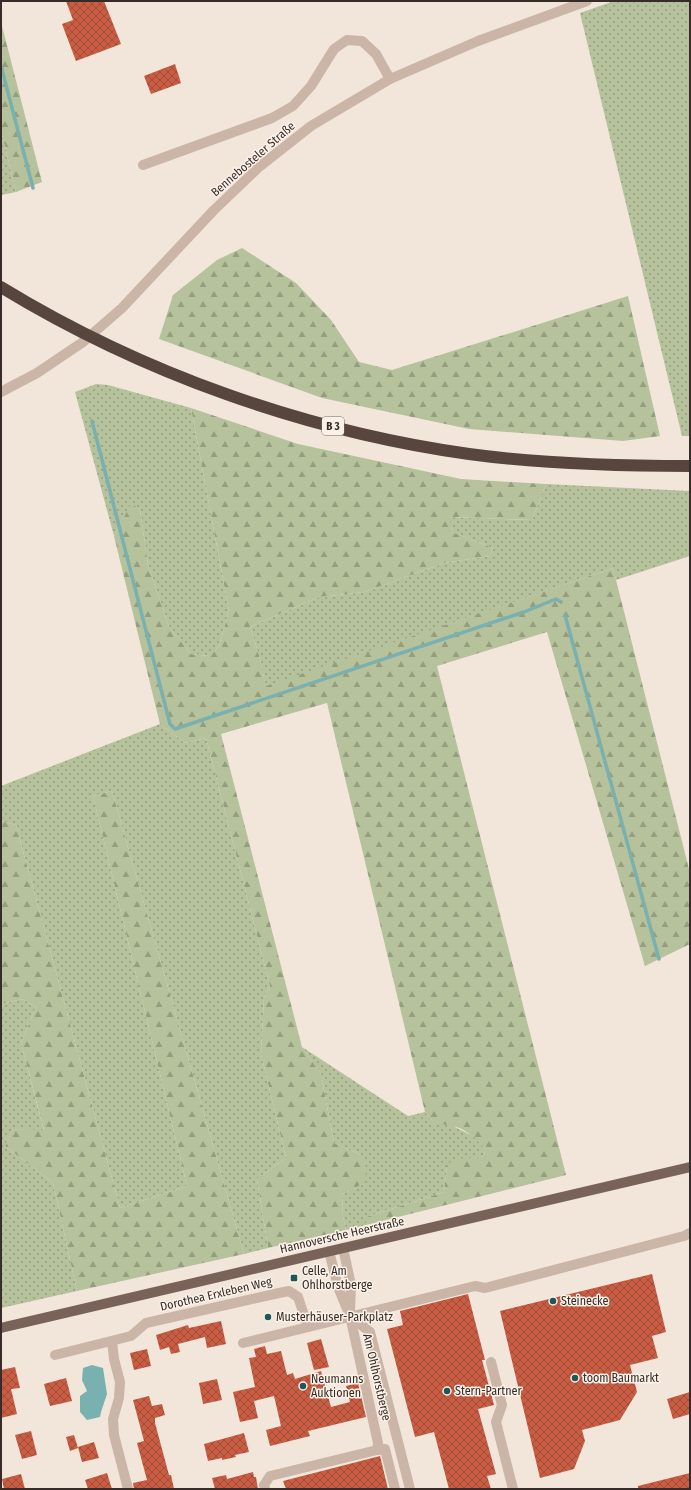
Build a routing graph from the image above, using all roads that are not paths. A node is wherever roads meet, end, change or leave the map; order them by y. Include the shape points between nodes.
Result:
1 (587, 1) edge
2 (390, 79) junction
3 (143, 165) dead end
4 (1, 287) edge
5 (1, 392) edge
6 (690, 466) edge
7 (690, 1167) edge
8 (690, 1233) edge
9 (343, 1248) junction
10 (329, 1251) junction
11 (350, 1316) junction
12 (308, 1327) junction
13 (1, 1328) edge
14 (112, 1341) junction
15 (243, 1343) dead end
16 (55, 1354) dead end
17 (491, 1362) dead end
18 (378, 1446) junction
19 (128, 1489) edge
20 (265, 1489) edge
21 (395, 1489) edge
22 (410, 1489) edge
23 (513, 1489) edge

1 - 2 street, Bennebosteler Straße via 478,41
2 - 3 street via 376,54 367,45 362,41 347,40 334,49 311,86 293,106 272,118
2 - 5 street, Bennebosteler Straße via 311,126 259,167 214,210 122,308 83,342 37,373
4 - 6 highway, B 3 via 65,323 180,376 272,408 356,432 401,442 508,458 588,465
7 - 9 main road, Hannoversche Heerstraße
8 - 11 street via 484,1288 475,1286
9 - 10 main road, Hannoversche Heerstraße
9 - 11 street, Am Ohlhorstberge via 351,1285
10 - 11 street, Am Ohlhorstberge via 338,1287
10 - 13 main road, Hannoversche Heerstraße
11 - 12 street
11 - 18 street, Am Ohlhorstberge
11 - 22 street via 370,1332
12 - 14 street, Dorothea Erxleben Weg via 298,1297 289,1291 146,1323 132,1336
12 - 15 street
14 - 16 street, Dorothea Erxleben Weg
14 - 19 street via 120,1382 113,1419 114,1435
17 - 23 street via 502,1405 496,1422
18 - 20 street via 270,1476 264,1485
18 - 21 street via 385,1449

